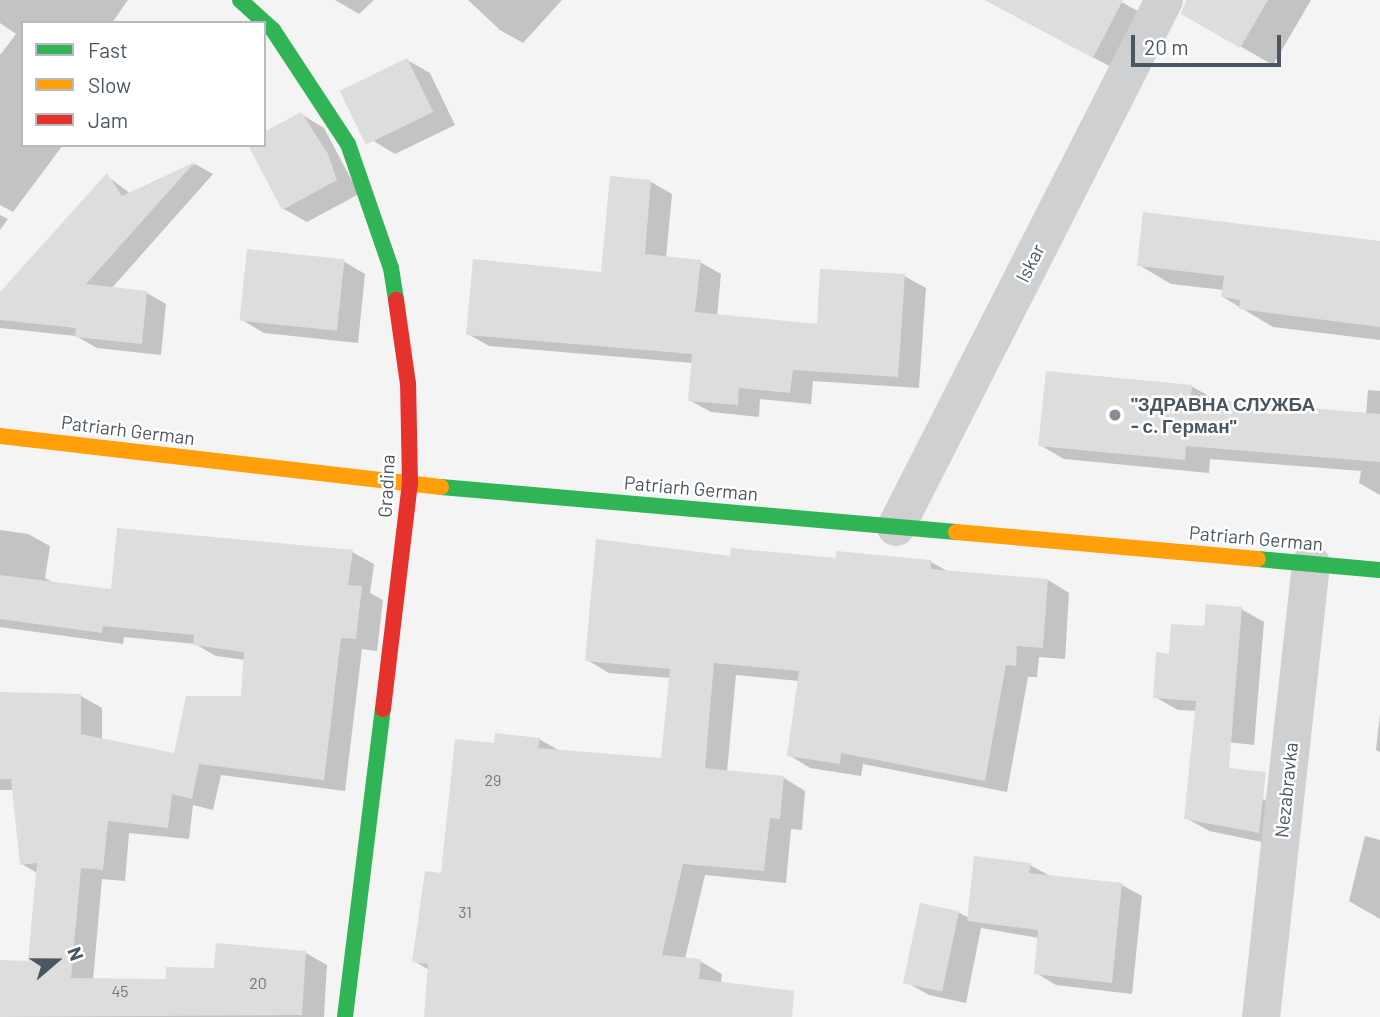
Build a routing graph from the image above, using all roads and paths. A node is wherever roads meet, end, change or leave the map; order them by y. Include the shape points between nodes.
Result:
1 (240, 0) edge
2 (1164, 0) edge
3 (263, 21) edge
4 (266, 24) edge
5 (0, 436) edge
6 (410, 484) junction
7 (896, 527) junction
8 (1311, 564) junction
9 (1380, 570) edge
10 (345, 1017) edge
11 (1261, 1017) edge

1 - 3 street, Gradina
2 - 7 street, Iskar
4 - 6 street, Gradina via 352,157 391,268 408,384
5 - 6 street, Patriarh German
6 - 7 street, Patriarh German
6 - 10 street, Gradina
7 - 8 street, Patriarh German
8 - 9 street, Patriarh German
8 - 11 street, Nezabravka

